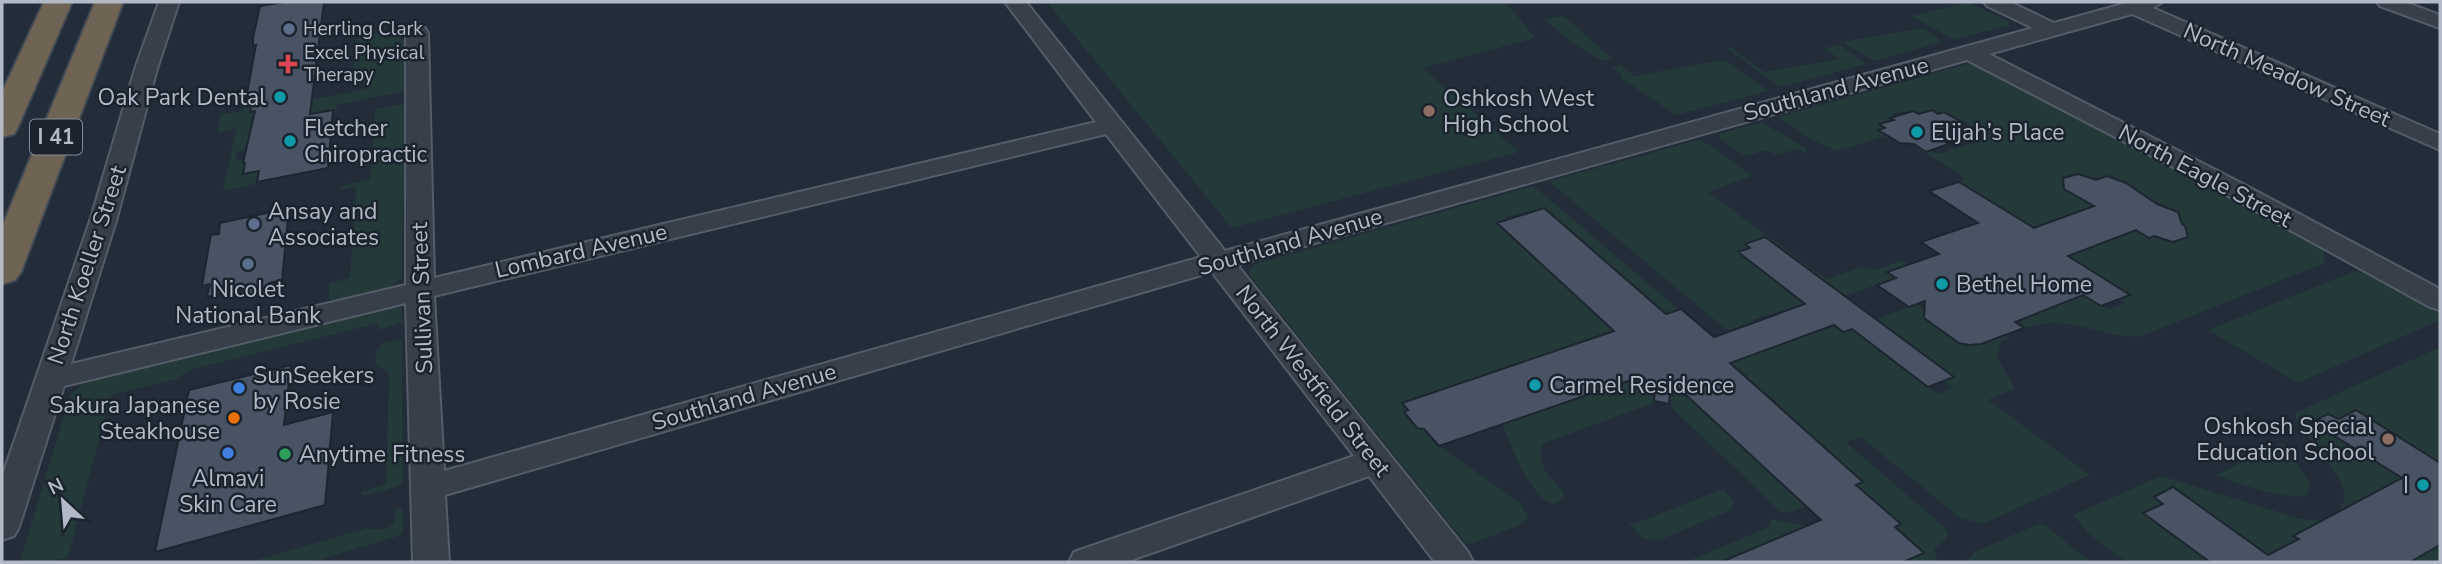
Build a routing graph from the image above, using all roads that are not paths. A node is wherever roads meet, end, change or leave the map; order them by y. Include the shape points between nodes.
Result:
1 (58, 2) edge
2 (109, 2) edge
3 (169, 2) edge
4 (1015, 2) edge
5 (1994, 2) edge
6 (2387, 2) edge
7 (2143, 4) edge
8 (2440, 22) edge
9 (2051, 29) junction
10 (417, 33) dead end
11 (1970, 53) junction
12 (1112, 125) junction
13 (2, 127) edge
14 (2440, 144) edge
15 (1219, 262) junction
16 (2, 272) edge
17 (420, 289) junction
18 (2440, 301) edge
19 (51, 379) junction
20 (1375, 461) junction
21 (429, 487) junction
22 (2, 527) edge
23 (430, 562) edge
24 (1087, 562) edge
25 (1455, 562) edge

1 - 13 highway, I 41
2 - 16 highway, I 41
3 - 19 street, North Koeller Street
4 - 12 street, North Westfield Street
5 - 9 street
6 - 8 street
7 - 9 street, Southland Avenue
7 - 14 street, North Meadow Street
9 - 11 street, Southland Avenue
10 - 17 street, Sullivan Street
11 - 15 street, Southland Avenue
11 - 18 street, North Eagle Street
12 - 15 street, North Westfield Street
12 - 17 street, Lombard Avenue
15 - 20 street, North Westfield Street
15 - 21 street, Southland Avenue
17 - 19 street, Lombard Avenue
17 - 21 street, Sullivan Street
19 - 22 street, North Koeller Street
20 - 24 street
20 - 25 street, North Westfield Street
21 - 23 street, Sullivan Street

